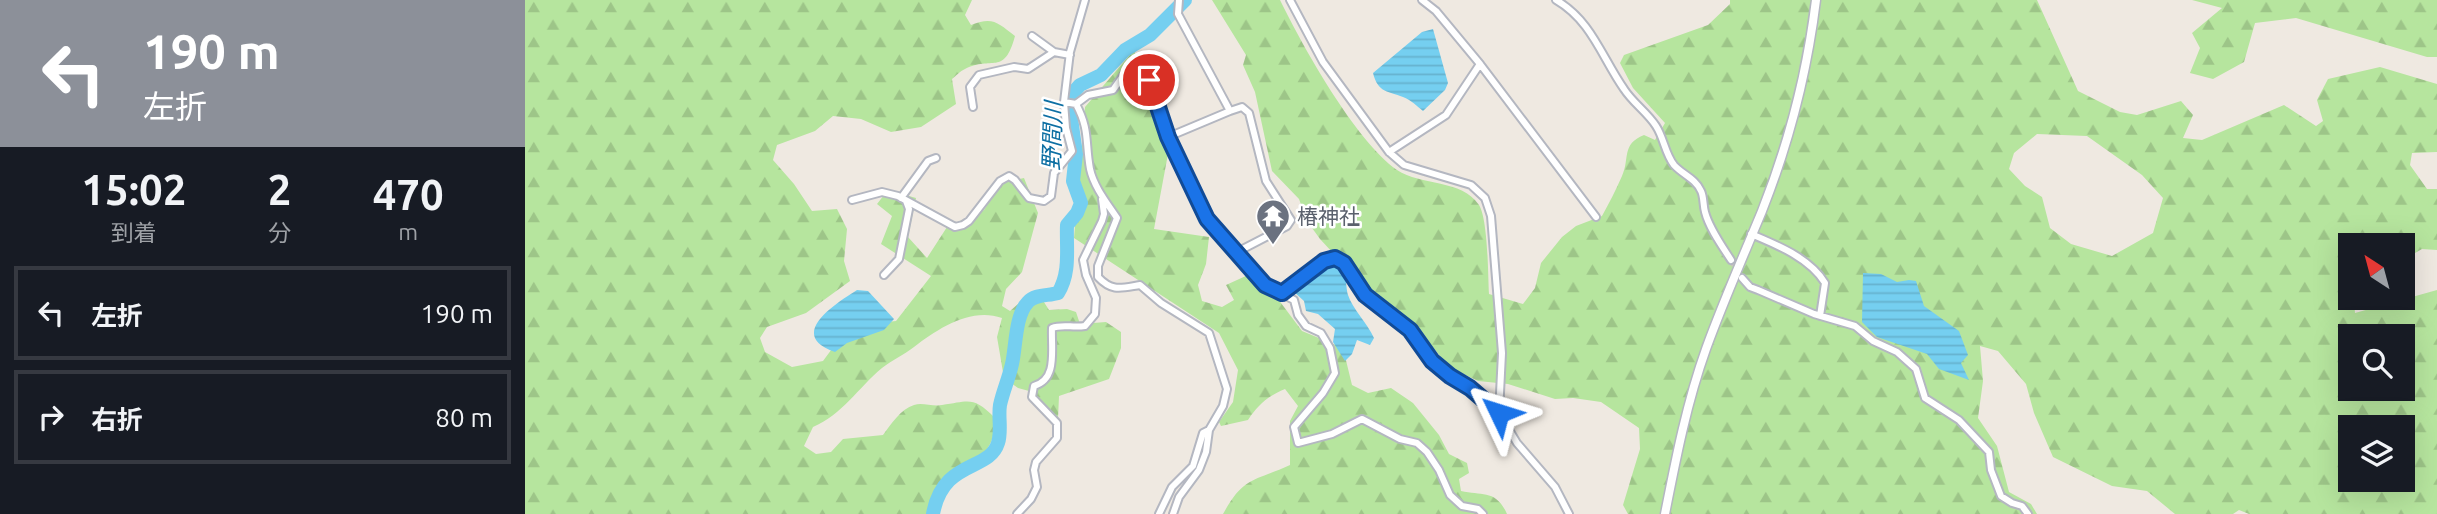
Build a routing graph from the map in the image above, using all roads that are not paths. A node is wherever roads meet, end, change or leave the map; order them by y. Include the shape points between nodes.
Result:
1 (1085, 0) edge
2 (1179, 0) edge
3 (1290, 0) edge
4 (1422, 0) edge
5 (1556, 0) edge
6 (1816, 0) edge
7 (1032, 36) dead end
8 (1054, 52) junction
9 (1070, 55) junction
10 (1480, 64) junction
11 (1064, 102) junction
12 (1076, 104) junction
13 (973, 107) dead end
14 (1230, 111) junction
15 (1168, 137) junction
16 (1389, 152) junction
17 (936, 158) dead end
18 (1101, 195) junction
19 (904, 199) junction
20 (852, 200) dead end
21 (1595, 217) dead end
22 (1751, 234) junction
23 (1237, 252) junction
24 (1731, 260) tunnel mouth
25 (884, 275) dead end
26 (1742, 278) tunnel mouth
27 (1282, 293) junction
28 (1820, 316) junction
29 (1499, 413) junction
30 (1209, 430) junction
31 (1017, 514) edge
32 (1159, 514) edge
33 (1173, 514) edge
34 (1483, 514) edge
35 (1569, 514) edge
36 (1665, 514) edge
37 (2028, 514) edge

1 - 9 street
2 - 14 street via 1178,13
3 - 16 street via 1323,62
4 - 10 street
5 - 24 street via 1587,27 1624,90 1658,129 1675,166 1695,181 1705,214
6 - 22 street via 1791,127
7 - 8 street
8 - 9 street
8 - 13 street via 1028,69 1014,67 979,75 970,87
9 - 11 street
10 - 16 street via 1446,115
10 - 21 street
11 - 12 street
11 - 19 street via 1072,151 1054,173 1051,196 1044,201 1029,198 1009,176 969,221 955,227
12 - 15 street via 1088,95 1114,90 1125,73 1140,72 1149,80
12 - 18 street via 1086,122 1090,171
14 - 15 street
14 - 23 street via 1242,107 1249,113 1266,181 1291,220
15 - 23 street via 1207,219
16 - 29 street via 1404,164 1471,185 1485,198 1491,216 1502,353
17 - 19 street via 929,161
18 - 30 street via 1117,218 1098,276 1107,286 1140,285 1209,333 1227,389
18 - 31 street via 1104,214 1083,260 1096,298 1095,313 1084,326 1052,328 1051,374 1045,383 1034,386 1032,397 1057,423 1057,438 1036,462 1037,487
19 - 20 street via 882,192
19 - 25 street via 909,209 899,260
22 - 28 street via 1818,273 1825,283
22 - 36 street via 1698,374
23 - 27 street via 1265,285
26 - 28 street via 1749,286
27 - 29 street via 1324,261 1335,258 1344,263 1365,295 1410,330 1432,361
27 - 34 street via 1294,300 1305,326 1321,333 1330,348 1335,373 1294,427 1298,443 1332,434 1361,419 1417,443 1439,470 1450,495 1462,506
28 - 37 street via 1855,326 1916,369 1925,398 1959,420 1989,452 2001,496
29 - 35 street via 1517,443 1555,487
30 - 32 street via 1203,433 1193,466 1172,487
30 - 33 street via 1199,470

